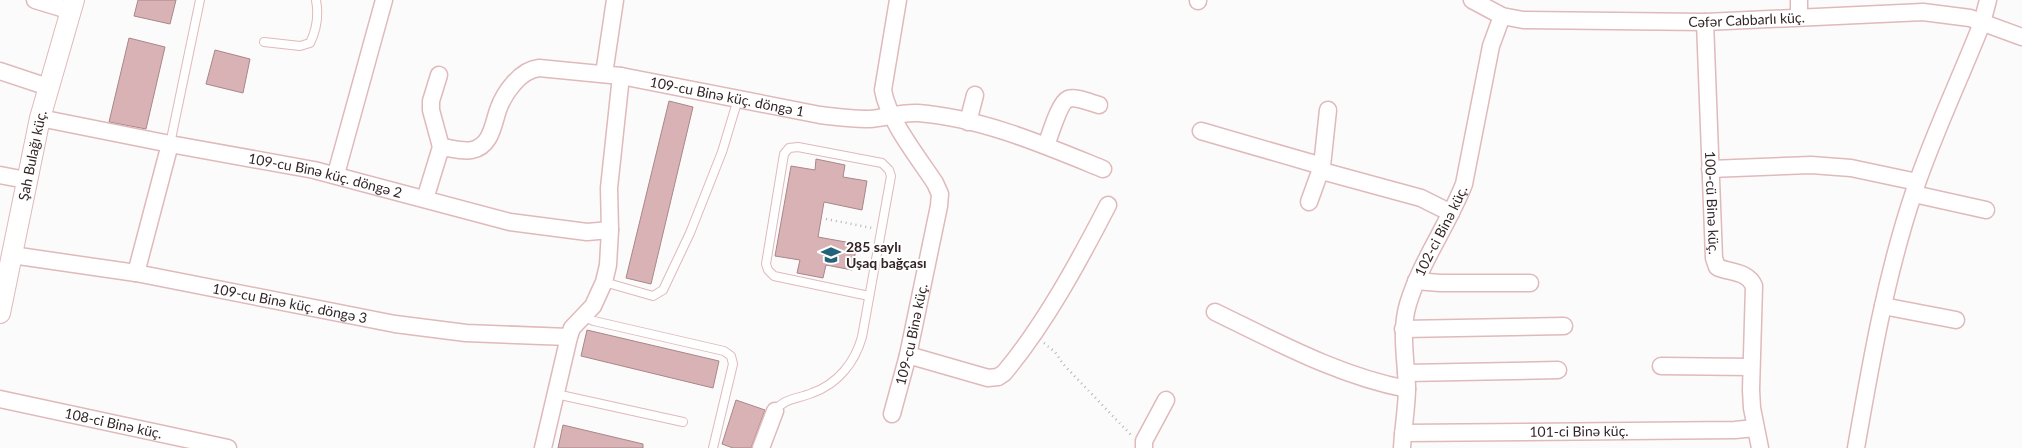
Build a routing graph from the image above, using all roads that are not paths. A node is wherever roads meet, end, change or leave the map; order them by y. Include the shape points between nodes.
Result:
1 (35, 0) edge
2 (200, 0) edge
3 (316, 0) edge
4 (384, 0) edge
5 (615, 0) edge
6 (898, 0) edge
7 (1799, 0) edge
8 (1988, 0) edge
9 (1477, 1) edge
10 (73, 6) edge
11 (1502, 16) junction
12 (1799, 18) junction
13 (1705, 22) junction
14 (1982, 23) junction
15 (2022, 37) edge
16 (264, 42) dead end
17 (0, 71) edge
18 (604, 74) junction
19 (439, 75) dead end
20 (621, 76) junction
21 (48, 87) junction
22 (975, 95) dead end
23 (738, 99) junction
24 (1099, 104) dead end
25 (1328, 110) dead end
26 (891, 115) junction
27 (40, 118) junction
28 (968, 122) junction
29 (1201, 130) dead end
30 (170, 144) junction
31 (1046, 145) junction
32 (442, 147) junction
33 (1322, 166) junction
34 (1103, 169) dead end
35 (1710, 169) junction
36 (336, 174) junction
37 (0, 175) edge
38 (26, 180) junction
39 (1915, 188) junction
40 (425, 199) junction
41 (1309, 202) dead end
42 (1108, 205) dead end
43 (1986, 210) dead end
44 (1450, 213) junction
45 (610, 230) junction
46 (12, 255) junction
47 (136, 274) junction
48 (1416, 281) junction
49 (604, 282) junction
50 (1530, 282) dead end
51 (2, 292) edge
52 (869, 296) junction
53 (1883, 306) junction
54 (1215, 312) dead end
55 (0, 313) edge
56 (584, 317) junction
57 (1956, 320) dead end
58 (1564, 326) dead end
59 (1403, 329) junction
60 (569, 337) junction
61 (908, 355) junction
62 (1661, 366) dead end
63 (1751, 367) junction
64 (1558, 370) dead end
65 (1406, 381) junction
66 (556, 394) junction
67 (0, 399) edge
68 (1166, 400) dead end
69 (776, 412) joint
70 (892, 414) dead end
71 (683, 422) dead end
72 (1755, 428) junction
73 (1402, 440) edge
74 (1144, 445) edge
75 (228, 448) edge
76 (543, 448) edge
77 (713, 448) edge
78 (762, 448) edge
79 (1760, 448) edge
80 (1856, 448) edge

1 - 10 street
2 - 30 lane
3 - 16 lane via 318,19 310,43 300,46
4 - 36 street
5 - 18 street
6 - 26 street, 109-cu Binə küç. via 883,90
7 - 12 street
8 - 14 street
9 - 11 street, Cəfər Cabbarlı küç.
10 - 21 street, Şah Bulağı küç.
11 - 13 street, Cəfər Cabbarlı küç. via 1523,20
11 - 44 street, 102-ci Binə küç. via 1491,46 1464,184
12 - 13 street, Cəfər Cabbarlı küç.
12 - 14 street, Cəfər Cabbarlı küç. via 1923,12
13 - 35 street, 100-cü Binə küç.
14 - 15 street, Cəfər Cabbarlı küç.
14 - 39 street
17 - 21 street
18 - 20 street, 109-cu Binə küç. döngə 1
18 - 32 street, 109-cu Binə küç. döngə 1 via 531,69 521,76 506,96 487,141 473,150
19 - 32 street via 431,110
20 - 23 street, 109-cu Binə küç. döngə 1
20 - 45 street via 608,188
21 - 27 street, Şah Bulağı küç.
22 - 28 street
23 - 26 street, 109-cu Binə küç. döngə 1 via 853,119
23 - 49 lane via 722,152 663,290 653,296
24 - 31 street via 1067,100 1062,104
25 - 33 street
26 - 28 street, 109-cu Binə küç. döngə 1 via 920,113
26 - 61 street, 109-cu Binə küç. via 940,194
27 - 30 street, 109-cu Binə küç. döngə 2
27 - 38 street, Şah Bulağı küç.
28 - 31 street, 109-cu Binə küç. döngə 1
29 - 33 street
30 - 36 street, 109-cu Binə küç. döngə 2
30 - 47 street
31 - 34 street, 109-cu Binə küç. döngə 1
32 - 40 street
33 - 41 street
33 - 44 street via 1322,171 1421,198
35 - 39 street via 1811,165 1851,168
35 - 63 street, 100-cü Binə küç. via 1717,266 1746,275 1754,286
36 - 40 street, 109-cu Binə küç. döngə 2
37 - 38 street
38 - 46 street, Şah Bulağı küç.
39 - 43 street
39 - 53 street
40 - 45 street, 109-cu Binə küç. döngə 2 via 539,227 587,232
42 - 61 street via 1033,335 1004,373 988,378
44 - 48 street, 102-ci Binə küç.
45 - 49 street
46 - 47 street, 109-cu Binə küç. döngə 3
46 - 51 street, Şah Bulağı küç.
47 - 60 street, 109-cu Binə küç. döngə 3 via 419,328
48 - 50 street via 1440,284
48 - 59 street, 102-ci Binə küç.
49 - 56 street
51 - 55 street, Şah Bulağı küç.
52 - 52 lane via 774,276 768,270 766,264 784,154 789,148 882,163 889,170 891,176
52 - 69 lane via 862,337 853,361 829,384 812,394 780,404
53 - 57 street
53 - 80 street
54 - 65 street via 1352,375 1377,384
56 - 60 street via 572,328
56 - 77 lane via 724,351 731,356 734,364
58 - 59 street
59 - 65 street, 102-ci Binə küç.
60 - 66 street
61 - 70 street, 109-cu Binə küç.
62 - 63 street
63 - 72 street, 100-cü Binə küç.
64 - 65 street
65 - 73 street, 102-ci Binə küç.
66 - 71 lane
66 - 76 street
67 - 75 street, 108-ci Binə küç.
68 - 74 street
69 - 78 street
72 - 73 street, 101-ci Binə küç.
72 - 79 street, 100-cü Binə küç.

